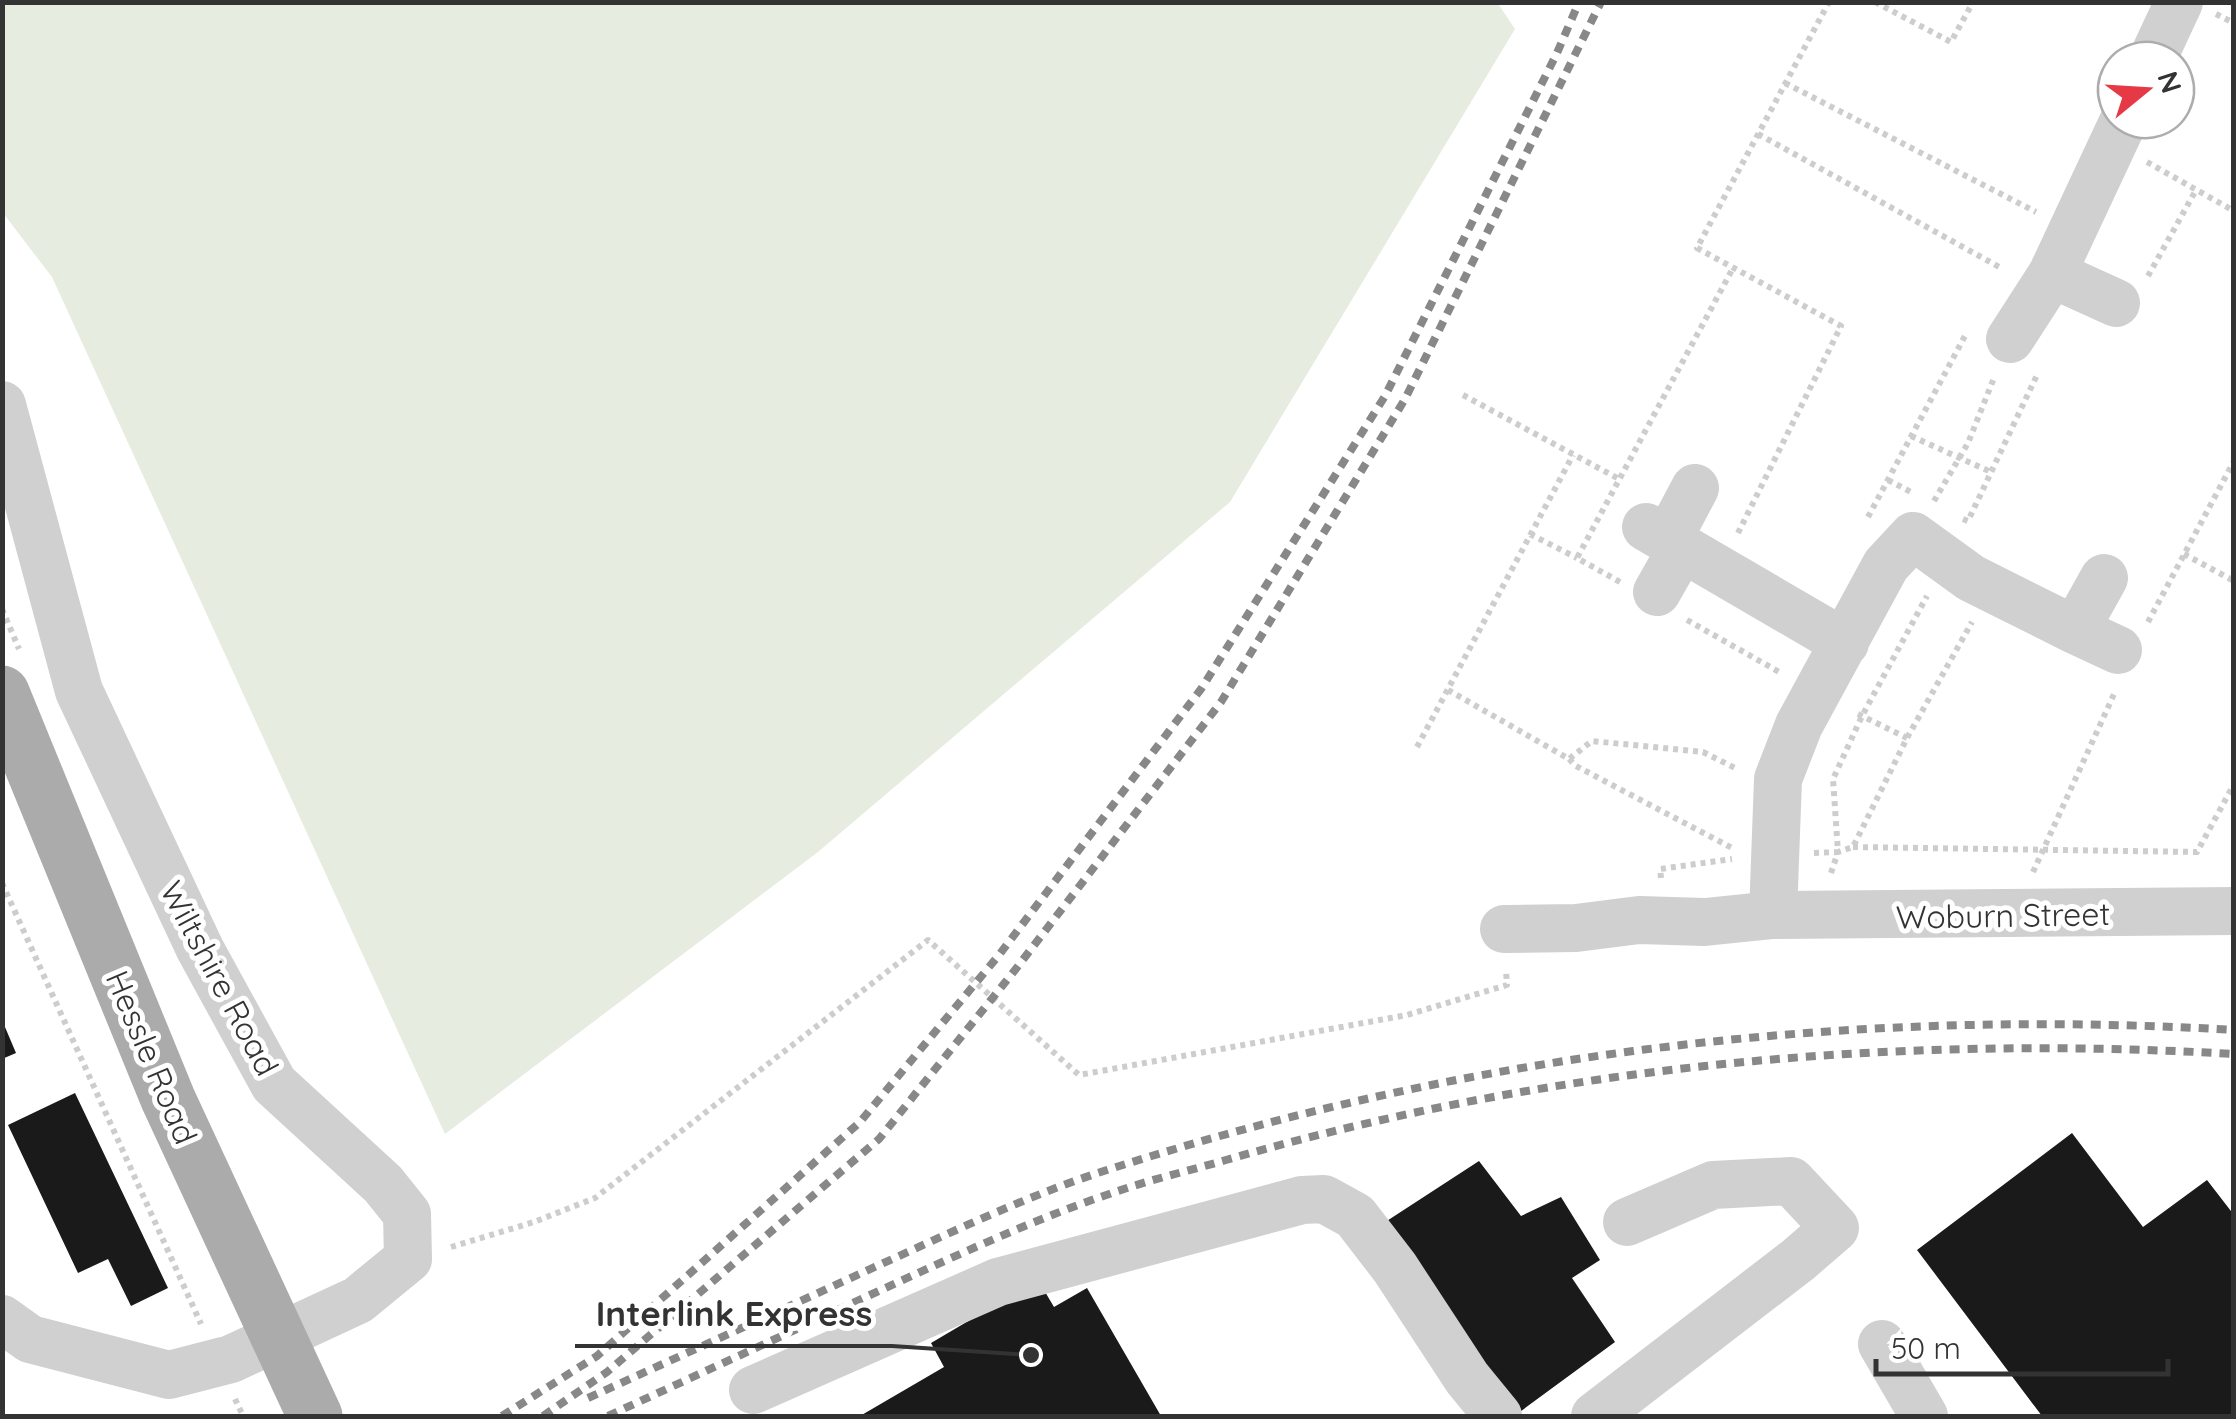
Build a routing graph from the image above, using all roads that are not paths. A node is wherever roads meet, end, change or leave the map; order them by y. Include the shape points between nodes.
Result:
1 (2179, 2) edge
2 (2161, 40) edge
3 (2115, 140) edge
4 (2052, 274) junction
5 (2116, 303) road end
6 (2007, 344) road end
7 (2, 406) edge
8 (1695, 488) dead end
9 (1679, 546) junction
10 (2104, 578) dead end
11 (1657, 592) dead end
12 (2075, 630) junction
13 (1845, 643) junction
14 (2118, 650) dead end
15 (2, 693) edge
16 (2, 792) edge
17 (2234, 911) edge
18 (1795, 916) junction
19 (1504, 929) road end
20 (136, 1108) junction
21 (1628, 1222) dead end
22 (2, 1320) edge
23 (1882, 1344) dead end
24 (753, 1390) dead end
25 (279, 1416) edge
26 (315, 1416) edge
27 (1498, 1416) edge
28 (1595, 1416) edge
29 (1924, 1416) edge

1 - 2 street
3 - 4 street
4 - 5 street
4 - 6 street
7 - 22 street, Wiltshire Road via 79,691 184,915 274,1084 407,1214 408,1259 358,1300 230,1359 169,1375 30,1338
8 - 9 street
9 - 11 street
9 - 13 street
10 - 12 street
12 - 13 street via 1992,588 1937,528 1886,565
12 - 14 street
13 - 18 street via 1778,779
15 - 20 main road, Hessle Road
16 - 20 main road, Hessle Road
17 - 18 street, Woburn Street
18 - 19 street, Woburn Street
20 - 25 main road, Hessle Road
20 - 26 main road, Hessle Road
21 - 28 street via 1713,1185 1791,1181 1835,1228
23 - 29 street
24 - 27 street via 998,1282 1324,1199 1355,1216

